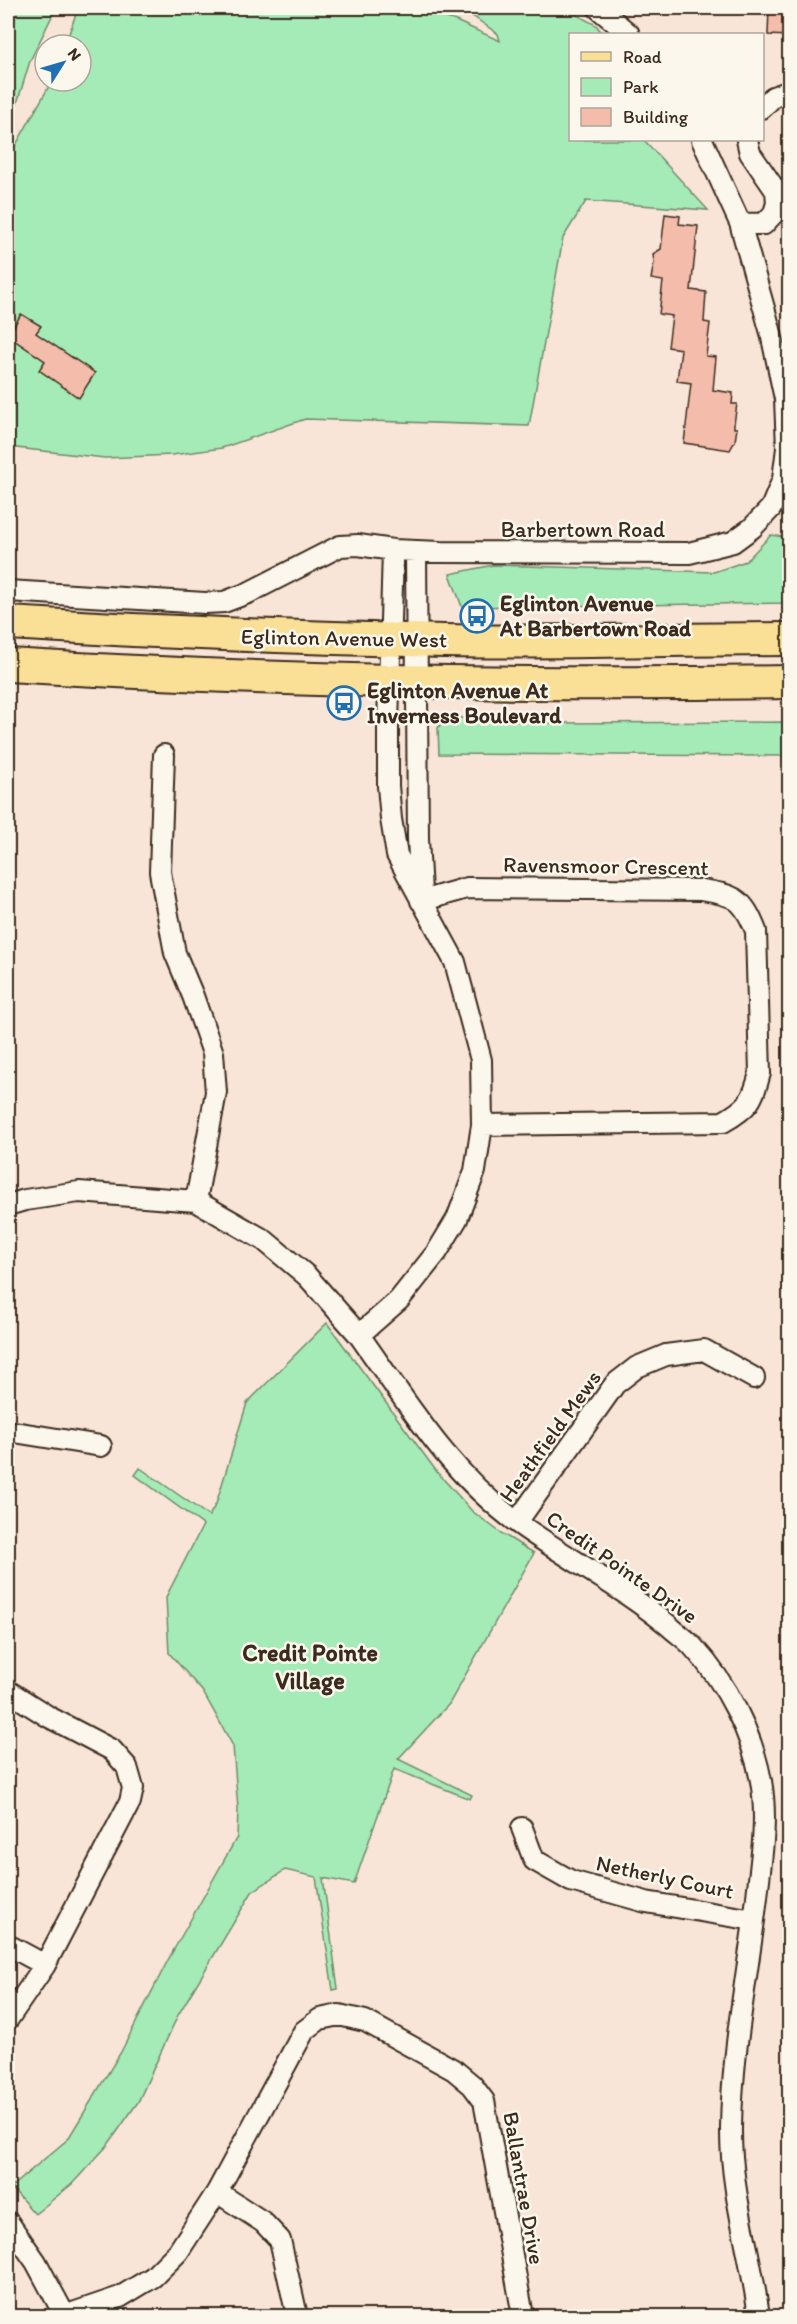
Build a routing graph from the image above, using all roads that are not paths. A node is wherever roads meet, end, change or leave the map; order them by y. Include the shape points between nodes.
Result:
1 (598, 8) edge
2 (628, 33) edge
3 (789, 91) edge
4 (764, 106) edge
5 (702, 141) edge
6 (747, 141) edge
7 (740, 223) junction
8 (393, 550) junction
9 (416, 551) junction
10 (8, 591) edge
11 (8, 623) edge
12 (789, 639) edge
13 (404, 640) junction
14 (8, 665) edge
15 (403, 682) junction
16 (789, 682) edge
17 (164, 755) dead end
18 (421, 901) junction
19 (482, 1125) junction
20 (196, 1202) junction
21 (8, 1205) edge
22 (359, 1335) junction
23 (754, 1378) dead end
24 (8, 1431) edge
25 (101, 1446) dead end
26 (517, 1522) junction
27 (8, 1690) edge
28 (522, 1828) dead end
29 (754, 1920) junction
30 (8, 1945) edge
31 (45, 1965) junction
32 (8, 2019) edge
33 (217, 2192) junction
34 (8, 2222) edge
35 (65, 2316) edge
36 (297, 2316) edge
37 (523, 2316) edge
38 (759, 2316) edge

1 - 2 street
3 - 4 street via 773,97
5 - 7 street, Barbertown Road
6 - 7 street via 750,153 776,191 777,202 774,213 764,224
7 - 9 street, Barbertown Road via 785,399 787,448 783,479 771,508 752,528 734,542 689,553
8 - 9 street, Barbertown Road
8 - 10 street, Barbertown Road via 340,546 224,602
8 - 13 street
9 - 13 street
11 - 13 main road, Eglinton Avenue West via 189,634
12 - 13 main road, Eglinton Avenue West
13 - 15 street
13 - 15 street
14 - 15 main road, Eglinton Avenue West
15 - 16 main road, Eglinton Avenue West
15 - 18 street
15 - 18 street via 388,786 397,855
17 - 20 street via 160,872 175,953 213,1053 216,1092
18 - 19 street via 455,962 468,1006 481,1060
18 - 19 street, Ravensmoor Crescent via 467,888 701,890 729,894 748,912 756,931 760,1073 754,1096 743,1111 723,1122
19 - 22 street via 475,1171 457,1219 399,1300
20 - 21 street, Credit Pointe Drive via 79,1192
20 - 22 street, Credit Pointe Drive via 264,1240 307,1276
22 - 26 street, Credit Pointe Drive via 437,1447 476,1488
23 - 26 street, Heathfield Mews via 704,1350 666,1355 637,1367 615,1384
24 - 25 street
26 - 29 street, Credit Pointe Drive via 640,1603 693,1647 723,1688 752,1749 761,1783 764,1834
27 - 31 street via 112,1750 127,1767 133,1788 130,1802
28 - 29 street, Netherly Court via 534,1860 571,1881 646,1902
29 - 38 street, Credit Pointe Drive via 730,2129 737,2194
30 - 31 street
31 - 32 street
33 - 35 street, Ballantrae Drive via 178,2252 153,2277 120,2297
33 - 36 street via 263,2222 280,2241
33 - 37 street, Ballantrae Drive via 304,2031 320,2019 339,2015 365,2021 454,2070 484,2101
34 - 35 street via 36,2262

